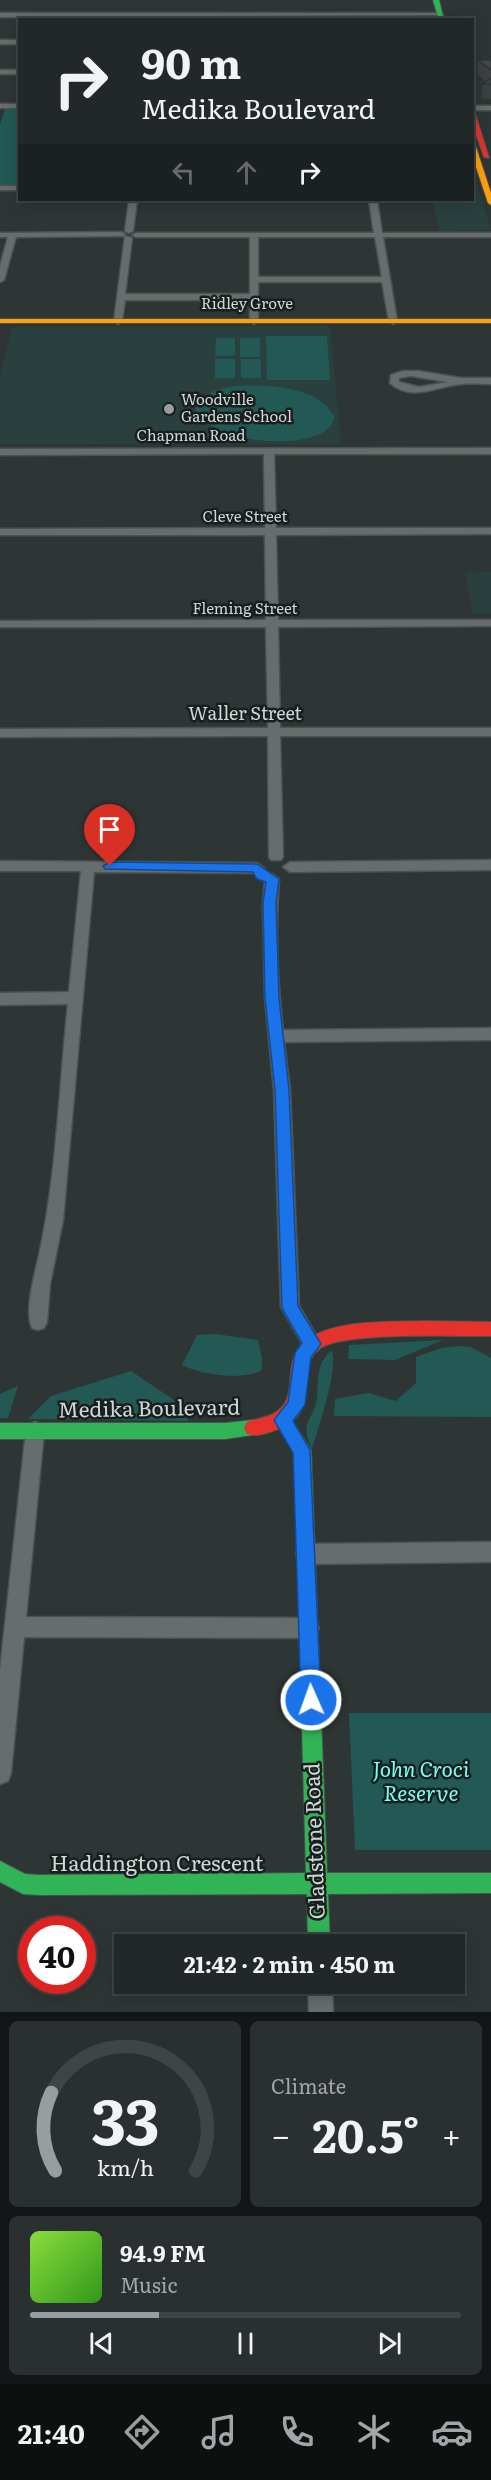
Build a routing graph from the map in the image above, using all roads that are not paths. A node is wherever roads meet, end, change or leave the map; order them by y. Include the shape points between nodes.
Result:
1 (427, 0) edge
2 (435, 0) edge
3 (0, 15) edge
4 (143, 15) edge
5 (296, 17) edge
6 (437, 17) edge
7 (0, 42) edge
8 (18, 42) edge
9 (0, 72) edge
10 (18, 72) edge
11 (0, 106) edge
12 (18, 106) edge
13 (474, 108) edge
14 (491, 108) edge
15 (474, 124) edge
16 (478, 145) edge
17 (491, 170) edge
18 (0, 188) edge
19 (18, 188) edge
20 (489, 189) edge
21 (133, 201) edge
22 (373, 201) edge
23 (491, 203) edge
24 (0, 235) edge
25 (13, 235) junction
26 (129, 235) junction
27 (254, 235) junction
28 (379, 235) junction
29 (491, 235) edge
30 (386, 279) junction
31 (0, 280) edge
32 (254, 280) junction
33 (120, 297) junction
34 (254, 297) junction
35 (1, 321) edge
36 (118, 321) junction
37 (254, 321) junction
38 (393, 321) junction
39 (491, 321) edge
40 (461, 381) junction
41 (491, 381) edge
42 (269, 451) junction
43 (491, 451) edge
44 (0, 452) edge
45 (270, 531) junction
46 (491, 531) edge
47 (0, 532) edge
48 (491, 623) edge
49 (0, 624) edge
50 (273, 624) junction
51 (274, 732) junction
52 (491, 732) edge
53 (0, 733) edge
54 (276, 857) junction
55 (491, 865) edge
56 (88, 866) junction
57 (0, 867) edge
58 (290, 867) junction
59 (257, 868) junction
60 (272, 879) junction
61 (76, 998) junction
62 (0, 999) edge
63 (491, 1034) edge
64 (276, 1036) junction
65 (38, 1322) dead end
66 (491, 1329) edge
67 (312, 1344) junction
68 (282, 1420) junction
69 (0, 1431) edge
70 (35, 1431) junction
71 (491, 1552) edge
72 (306, 1554) junction
73 (15, 1627) junction
74 (309, 1628) junction
75 (0, 1773) edge
76 (0, 1871) edge
77 (491, 1883) edge
78 (317, 1884) junction
79 (319, 1934) edge
80 (320, 1994) edge
81 (321, 2012) edge

1 - 6 street
2 - 6 street
3 - 4 street
4 - 5 street
5 - 6 street
7 - 8 street
9 - 10 street
11 - 12 street
13 - 14 street
15 - 16 street
16 - 17 street
16 - 20 street
18 - 19 street
20 - 23 street
21 - 26 street
22 - 28 street
24 - 25 street
25 - 26 street
25 - 31 street
26 - 27 street
26 - 33 street
27 - 28 street
27 - 32 street
28 - 29 street
28 - 30 street
30 - 32 street
30 - 38 street
32 - 34 street
33 - 34 street
33 - 36 street
34 - 37 street
35 - 36 street, Ridley Grove
36 - 37 street, Ridley Grove
37 - 38 street, Ridley Grove
38 - 39 street, Ridley Grove
40 - 40 street via 415,390 403,388 395,383 394,377 418,372
40 - 41 street
42 - 43 street, Chapman Road
42 - 44 street, Chapman Road
42 - 45 street
45 - 46 street, Cleve Street
45 - 47 street, Cleve Street
45 - 50 street
48 - 50 street, Fleming Street
49 - 50 street, Fleming Street
50 - 51 street
51 - 52 street, Waller Street
51 - 53 street, Waller Street
51 - 54 street
54 - 58 street
54 - 59 street via 262,860
55 - 58 street
56 - 57 street
56 - 59 street
56 - 61 street
58 - 60 street via 287,874
59 - 60 street via 262,876
60 - 64 street via 272,998
61 - 62 street
61 - 65 street via 55,1220 41,1284
63 - 64 street
64 - 67 street via 282,1090 290,1308
66 - 67 street via 352,1331
67 - 68 street via 303,1353 296,1405
68 - 70 street, Medika Boulevard via 225,1431
68 - 72 street, Gladstone Road via 302,1450
69 - 70 street, Medika Boulevard
70 - 73 street
71 - 72 street
72 - 74 street, Gladstone Road
73 - 74 street
73 - 75 street
74 - 78 street, Gladstone Road
76 - 78 street, Haddington Crescent via 23,1884
77 - 78 street, Haddington Crescent
78 - 79 street, Gladstone Road
80 - 81 street

